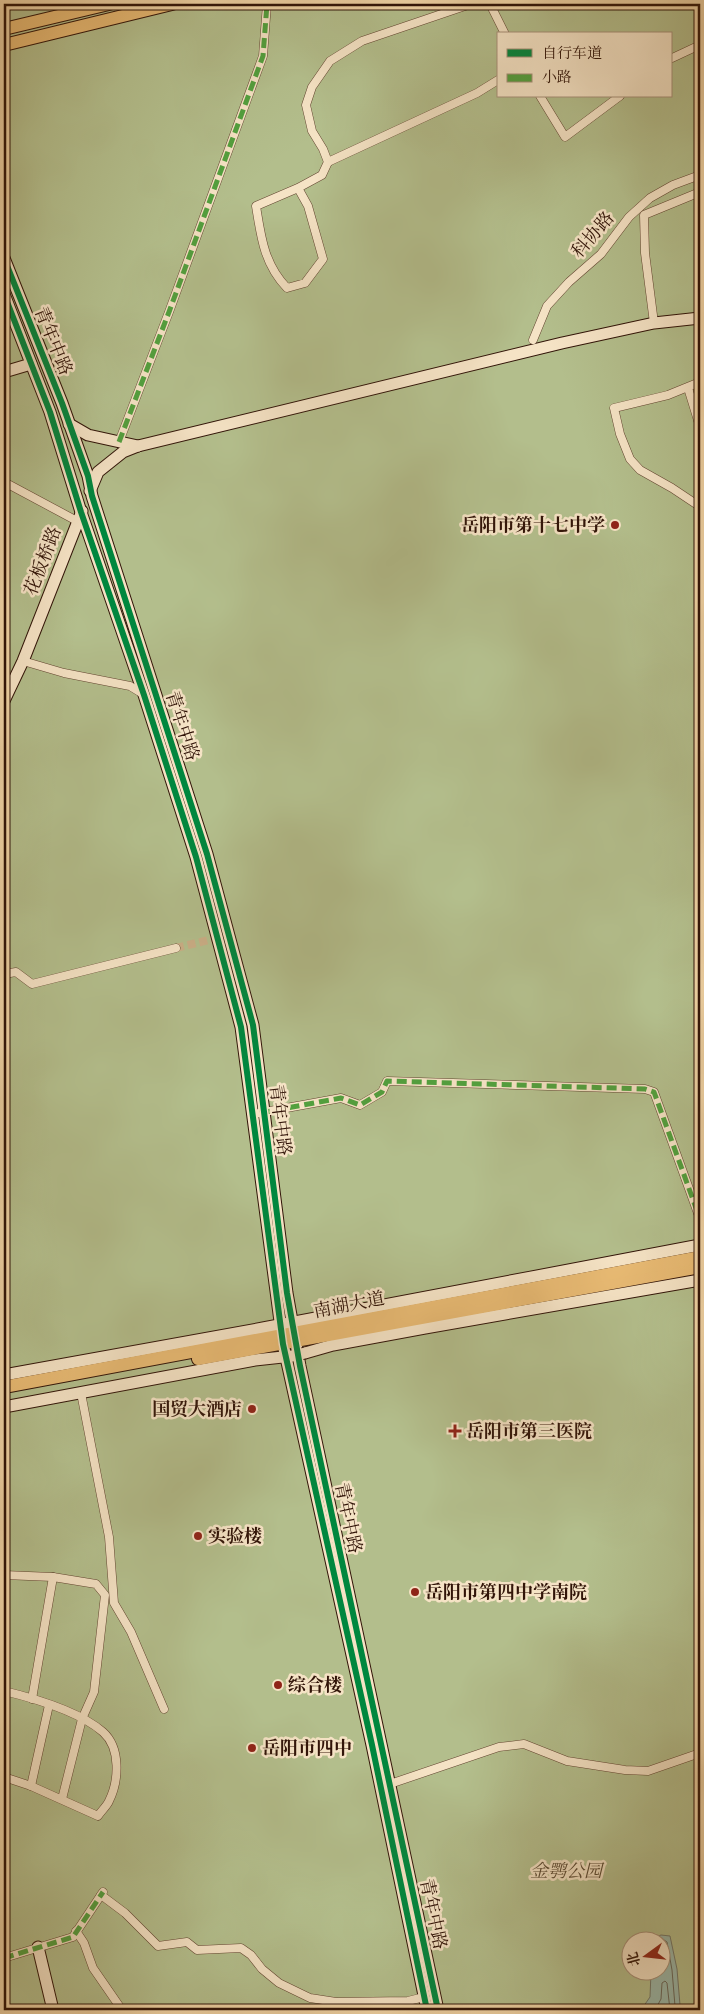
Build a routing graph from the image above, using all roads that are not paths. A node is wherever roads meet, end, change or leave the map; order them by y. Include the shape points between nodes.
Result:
1 (108, 4) edge
2 (172, 4) edge
3 (267, 4) edge
4 (471, 4) edge
5 (490, 4) edge
6 (4, 30) edge
7 (504, 32) edge
8 (4, 44) edge
9 (700, 45) edge
10 (672, 58) edge
11 (497, 81) edge
12 (541, 98) edge
13 (617, 98) edge
14 (328, 162) junction
15 (700, 175) edge
16 (298, 188) junction
17 (700, 192) edge
18 (4, 258) edge
19 (4, 294) edge
20 (700, 318) edge
21 (654, 323) junction
22 (533, 340) dead end
23 (31, 364) junction
24 (4, 372) edge
25 (700, 382) edge
26 (688, 388) junction
27 (69, 424) junction
28 (700, 427) edge
29 (119, 442) junction
30 (138, 446) junction
31 (4, 483) edge
32 (91, 489) junction
33 (700, 504) edge
34 (79, 517) junction
35 (23, 662) junction
36 (144, 695) junction
37 (4, 701) edge
38 (176, 948) tunnel mouth
39 (4, 974) edge
40 (258, 1114) junction
41 (700, 1218) edge
42 (700, 1245) edge
43 (700, 1257) edge
44 (700, 1267) edge
45 (700, 1280) edge
46 (288, 1334) junction
47 (296, 1355) junction
48 (4, 1375) edge
49 (4, 1387) edge
50 (81, 1393) junction
51 (4, 1395) edge
52 (4, 1407) edge
53 (53, 1577) junction
54 (4, 1578) edge
55 (4, 1694) edge
56 (32, 1699) junction
57 (49, 1705) junction
58 (164, 1709) dead end
59 (82, 1719) junction
60 (700, 1753) edge
61 (4, 1778) edge
62 (31, 1786) junction
63 (385, 1786) junction
64 (62, 1799) junction
65 (76, 1932) junction
66 (38, 1947) junction
67 (4, 1958) edge
68 (424, 1997) junction
69 (53, 2010) edge
70 (122, 2010) edge
71 (427, 2010) edge
72 (438, 2010) edge

1 - 6 main road
2 - 8 main road
3 - 29 street via 263,56
4 - 14 street via 362,41 330,61 312,87 306,105 312,131
5 - 7 street
9 - 10 street
11 - 14 street
12 - 13 street via 565,137
14 - 16 street via 322,175
15 - 22 street, 科协路 via 650,198 629,217 600,254 547,306
16 - 16 street via 256,206 263,246 275,276 287,288 305,283 324,259 308,206
17 - 21 street via 644,215 645,253
18 - 27 main road, 青年中路
19 - 23 main road, 青年中路
20 - 21 main road
21 - 30 main road
23 - 24 main road
23 - 34 main road, 青年中路 via 50,412
25 - 26 street
26 - 28 street
26 - 33 street via 614,408 630,459 640,470
27 - 29 main road via 88,435
27 - 32 main road, 青年中路
29 - 30 main road
30 - 32 main road, 花板桥路 via 123,452 98,472
31 - 34 street
32 - 34 main road, 花板桥路
32 - 40 main road, 青年中路 via 207,854 253,1025
34 - 35 main road, 花板桥路
34 - 36 main road, 青年中路
35 - 36 street via 130,686
35 - 37 main road, 花板桥路
36 - 40 main road, 青年中路 via 196,857 241,1027
38 - 39 street via 32,984 16,972
40 - 41 street via 341,1098 360,1105 382,1092 387,1081 645,1089 654,1092
40 - 46 main road, 青年中路
42 - 46 main road
43 - 46 main road, 南湖大道
44 - 46 main road, 南湖大道
45 - 47 main road via 333,1345
46 - 47 main road, 青年中路
46 - 48 main road
46 - 49 main road, 南湖大道
46 - 51 main road, 南湖大道
46 - 63 main road, 青年中路
47 - 50 main road
47 - 63 main road, 青年中路
50 - 52 main road
50 - 58 street via 109,1537 114,1603 131,1632
53 - 54 street
53 - 56 street
53 - 59 street via 96,1584 105,1595 94,1692
55 - 56 street
56 - 57 street
57 - 59 street
57 - 62 street
59 - 64 street
59 - 64 street via 104,1733 115,1750 117,1778 109,1802 98,1816
60 - 63 street via 648,1771 625,1770 567,1761 524,1744 499,1747
61 - 62 street
62 - 64 street
63 - 68 main road, 青年中路
63 - 72 main road, 青年中路
65 - 66 street via 73,1937
65 - 68 street via 102,1893 158,1946 187,1942 197,1950 240,1948 279,1983 310,1998 336,2002
65 - 70 street via 84,1943 93,1968
66 - 67 street
66 - 69 main road
68 - 71 main road, 青年中路

